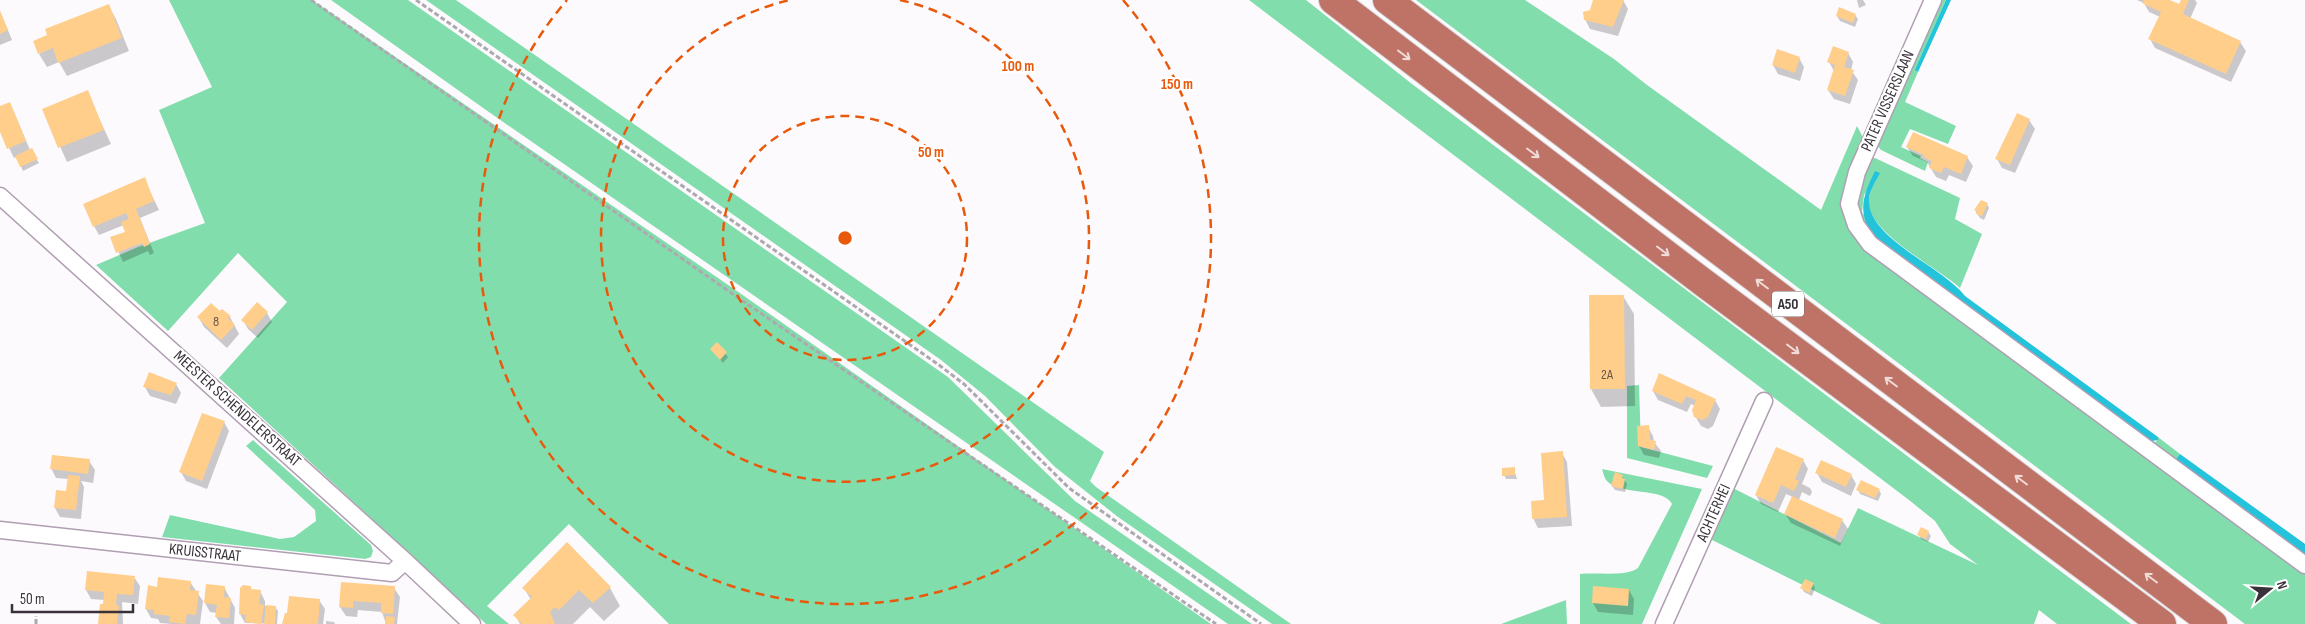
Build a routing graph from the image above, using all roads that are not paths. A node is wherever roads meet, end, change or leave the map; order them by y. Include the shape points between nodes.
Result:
1 (1333, 0) edge
2 (1387, 0) edge
3 (1933, 0) edge
4 (0, 196) edge
5 (1764, 401) dead end
6 (0, 530) edge
7 (406, 560) junction
8 (2305, 565) edge
9 (472, 624) edge
10 (1664, 624) edge
11 (2162, 624) edge
12 (2213, 624) edge

1 -> 11 highway, A50 via 1696,277
12 -> 2 highway, A50
3 - 8 street, PATER VISSERSLAAN via 1856,172 1850,204 1856,225 1870,244
4 - 7 street, MEESTER SCHENDELERSTRAAT
5 - 10 street, ACHTERHEI
6 - 7 street, KRUISSTRAAT via 392,573
7 - 9 street, MEESTER SCHENDELERSTRAAT

